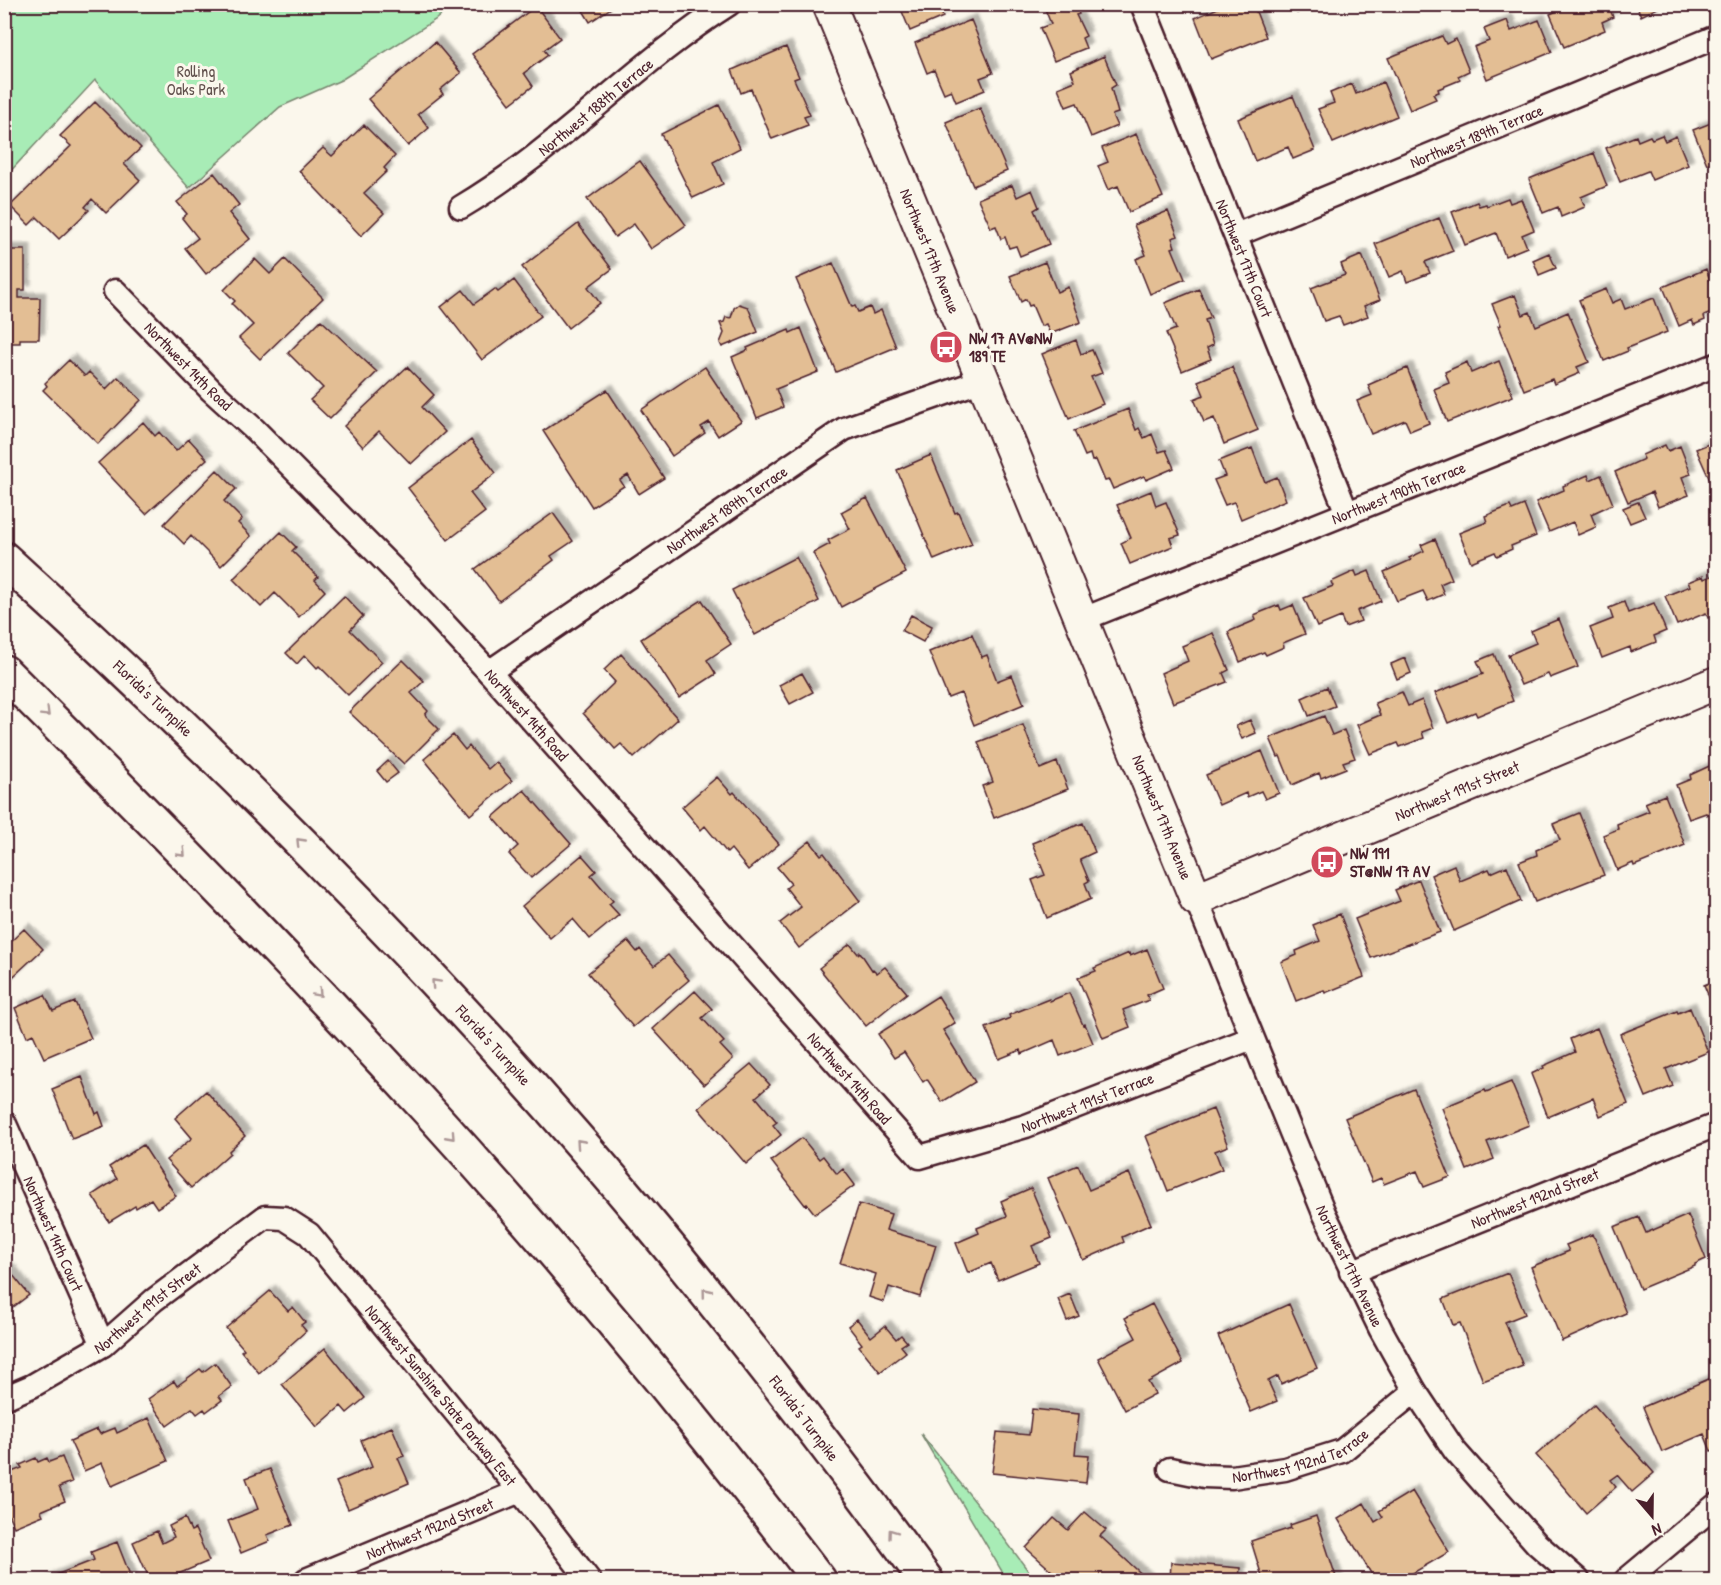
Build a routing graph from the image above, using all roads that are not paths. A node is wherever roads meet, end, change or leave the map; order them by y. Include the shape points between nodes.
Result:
1 (729, 4) edge
2 (829, 4) edge
3 (1142, 4) edge
4 (1716, 37) edge
5 (461, 207) dead end
6 (1236, 235) junction
7 (115, 291) dead end
8 (1716, 364) edge
9 (983, 380) junction
10 (1347, 513) junction
11 (4, 559) edge
12 (1081, 620) junction
13 (4, 672) edge
14 (489, 672) junction
15 (1716, 683) edge
16 (1196, 899) junction
17 (1252, 1038) junction
18 (4, 1122) edge
19 (1716, 1125) edge
20 (920, 1157) joint
21 (284, 1218) joint
22 (1351, 1272) junction
23 (103, 1345) junction
24 (1415, 1391) junction
25 (4, 1398) edge
26 (1170, 1469) dead end
27 (520, 1491) junction
28 (752, 1492) junction
29 (1716, 1505) edge
30 (306, 1581) edge
31 (589, 1581) edge
32 (802, 1581) edge
33 (819, 1581) edge
34 (926, 1581) edge
35 (1578, 1581) edge
36 (1626, 1581) edge

1 - 5 street, Northwest 188th Terrace via 499,185
2 - 9 street, Northwest 17th Avenue
3 - 6 street, Northwest 17th Court
4 - 6 street, Northwest 189th Terrace
6 - 10 street, Northwest 17th Court
7 - 14 street, Northwest 14th Road via 399,575
8 - 10 street, Northwest 190th Terrace
9 - 12 street, Northwest 17th Avenue
9 - 14 street, Northwest 189th Terrace via 844,429
10 - 12 street, Northwest 190th Terrace
34 -> 11 highway, Florida's Turnpike via 742,1338 647,1221 505,1058 230,771
12 - 16 street, Northwest 17th Avenue
13 -> 28 highway via 426,1108 608,1316
14 - 20 street, Northwest 14th Road
15 - 16 street, Northwest 191st Street
16 - 17 street, Northwest 17th Avenue
17 - 20 street, Northwest 191st Terrace via 1026,1126
17 - 22 street, Northwest 17th Avenue
18 - 23 street, Northwest 14th Court
19 - 22 street, Northwest 192nd Street
21 - 23 street, Northwest 191st Street via 265,1217 154,1300
21 - 27 street, Northwest Sunshine State Parkway East via 309,1234
22 - 24 street, Northwest 17th Avenue
23 - 25 street, Northwest 191st Street
24 - 26 street, Northwest 192nd Terrace via 1342,1451 1284,1469 1232,1477
24 - 35 street, Northwest 17th Avenue via 1455,1451 1538,1544
27 - 30 street, Northwest 192nd Street
27 - 31 street, Northwest Sunshine State Parkway East
28 - 32 highway
28 - 33 highway
29 - 36 street

